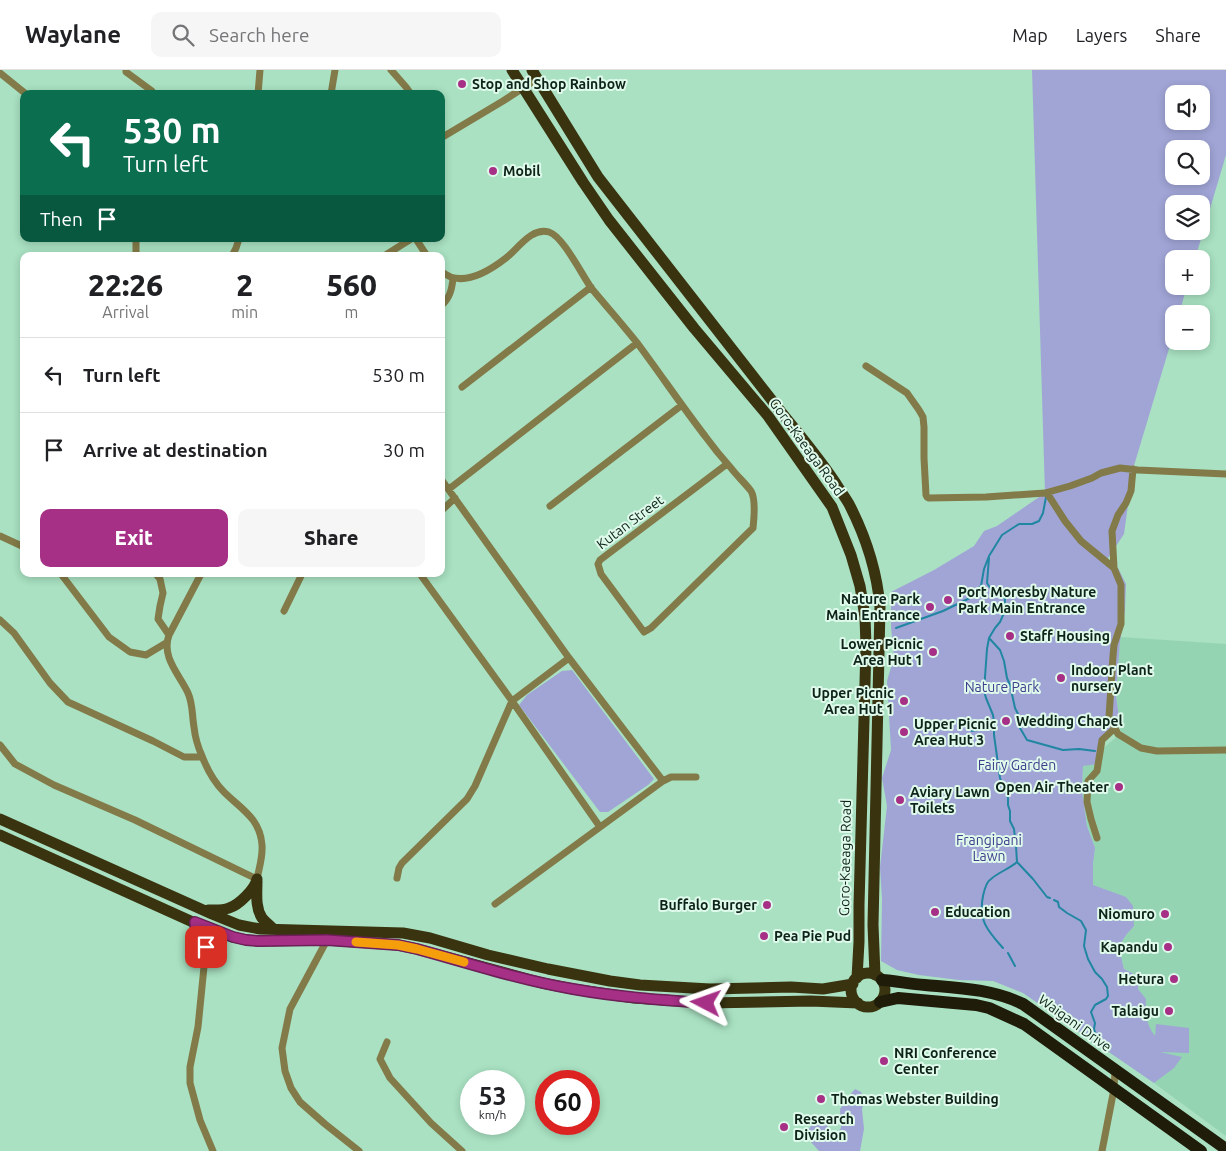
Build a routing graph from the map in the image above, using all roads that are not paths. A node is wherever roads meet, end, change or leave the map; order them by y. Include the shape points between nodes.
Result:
1 (126, 70) edge
2 (260, 70) edge
3 (335, 70) edge
4 (391, 70) edge
5 (512, 70) edge
6 (0, 73) edge
7 (535, 74) edge
8 (523, 88) junction
9 (21, 90) edge
10 (149, 90) edge
11 (258, 90) edge
12 (332, 90) edge
13 (408, 90) edge
14 (445, 136) edge
15 (406, 242) edge
16 (390, 252) edge
17 (445, 273) edge
18 (453, 278) junction
19 (591, 287) junction
20 (445, 302) edge
21 (637, 343) junction
22 (866, 366) dead end
23 (462, 387) dead end
24 (682, 405) junction
25 (727, 464) junction
26 (1134, 469) junction
27 (1226, 474) edge
28 (445, 484) edge
29 (449, 490) junction
30 (1047, 493) junction
31 (455, 498) junction
32 (550, 506) dead end
33 (445, 507) edge
34 (0, 536) edge
35 (20, 545) edge
36 (1114, 568) junction
37 (64, 577) edge
38 (158, 577) edge
39 (199, 577) edge
40 (301, 577) edge
41 (422, 577) edge
42 (284, 612) dead end
43 (0, 620) edge
44 (169, 634) junction
45 (166, 643) junction
46 (569, 658) junction
47 (512, 701) junction
48 (1115, 728) junction
49 (0, 745) edge
50 (1226, 750) edge
51 (202, 757) junction
52 (696, 777) dead end
53 (663, 781) junction
54 (0, 819) edge
55 (600, 827) junction
56 (0, 835) edge
57 (1098, 838) dead end
58 (397, 878) dead end
59 (257, 879) junction
60 (495, 904) dead end
61 (202, 909) junction
62 (195, 922) junction
63 (274, 930) junction
64 (327, 940) junction
65 (879, 978) junction
66 (855, 981) junction
67 (880, 1002) junction
68 (858, 1003) junction
69 (387, 1042) dead end
70 (1115, 1071) junction
71 (1114, 1089) junction
72 (1226, 1149) edge
73 (213, 1151) edge
74 (359, 1151) edge
75 (462, 1151) edge
76 (1102, 1151) edge
77 (1202, 1151) edge

1 - 10 street
2 - 11 street
3 - 12 street
4 - 13 street
5 - 8 main road, Goro-Kaeaga Road
6 - 9 street
7 - 8 street
7 - 65 main road, Goro-Kaeaga Road via 598,176 810,448 849,504 861,530 880,606 873,925
8 - 14 street
8 - 66 main road, Goro-Kaeaga Road via 609,220 768,416 832,507 851,556 860,586 866,646 859,942
15 - 16 street
17 - 18 street
18 - 19 street via 480,275 532,235 547,232 558,238
18 - 20 street via 452,291
19 - 21 street
19 - 23 street
21 - 24 street
21 - 29 street
22 - 30 street via 907,393 919,410 924,427 927,497
24 - 25 street
24 - 32 street
25 - 25 street, Kutan Street via 752,493 753,528 644,632 601,574 598,564
26 - 27 street
26 - 30 street via 1101,472
26 - 36 street via 1131,491 1112,530
28 - 29 street
29 - 31 street
30 - 36 street via 1081,541
31 - 33 street
31 - 46 street
34 - 35 street
36 - 48 street via 1121,585 1121,624 1114,645 1110,691 1109,717
37 - 45 street via 109,637 130,652 146,656
38 - 44 street via 163,593 158,619
39 - 44 street
40 - 42 street
41 - 47 street
43 - 51 street via 68,702 184,758
44 - 45 street
45 - 51 street via 170,661 189,695
46 - 47 street
46 - 53 street
47 - 55 street
47 - 58 street via 467,799 402,863
48 - 50 street via 1118,734 1141,748 1157,751
48 - 57 street via 1102,740 1097,771 1088,781 1088,802
49 - 59 street via 15,764 54,785
51 - 59 street via 222,791 250,814 256,824 262,844
52 - 53 street via 671,777
53 - 55 street
54 - 61 main road
55 - 60 street
56 - 62 main road
59 - 61 main road via 255,886 228,909
59 - 63 main road via 258,910
61 - 63 main road via 239,925
62 - 64 main road via 246,940
62 - 73 street via 196,932 206,947 190,1083
63 - 66 main road via 404,933 488,956 640,985 823,989
64 - 68 main road via 398,945 542,983 634,998 706,1003
64 - 74 street via 290,1009 282,1048 285,1071 300,1102
65 - 66 main road via 866,974
65 - 67 main road via 885,991
65 - 70 highway, Waigani Drive via 908,984 980,990 1014,1000 1037,1013
66 - 68 main road via 852,995
67 - 68 main road via 872,1006
67 - 71 highway via 898,998 989,1008 1024,1024
69 - 75 street via 380,1060 390,1078
70 - 71 street
70 - 72 highway, Waigani Drive
71 - 76 street
71 - 77 highway

